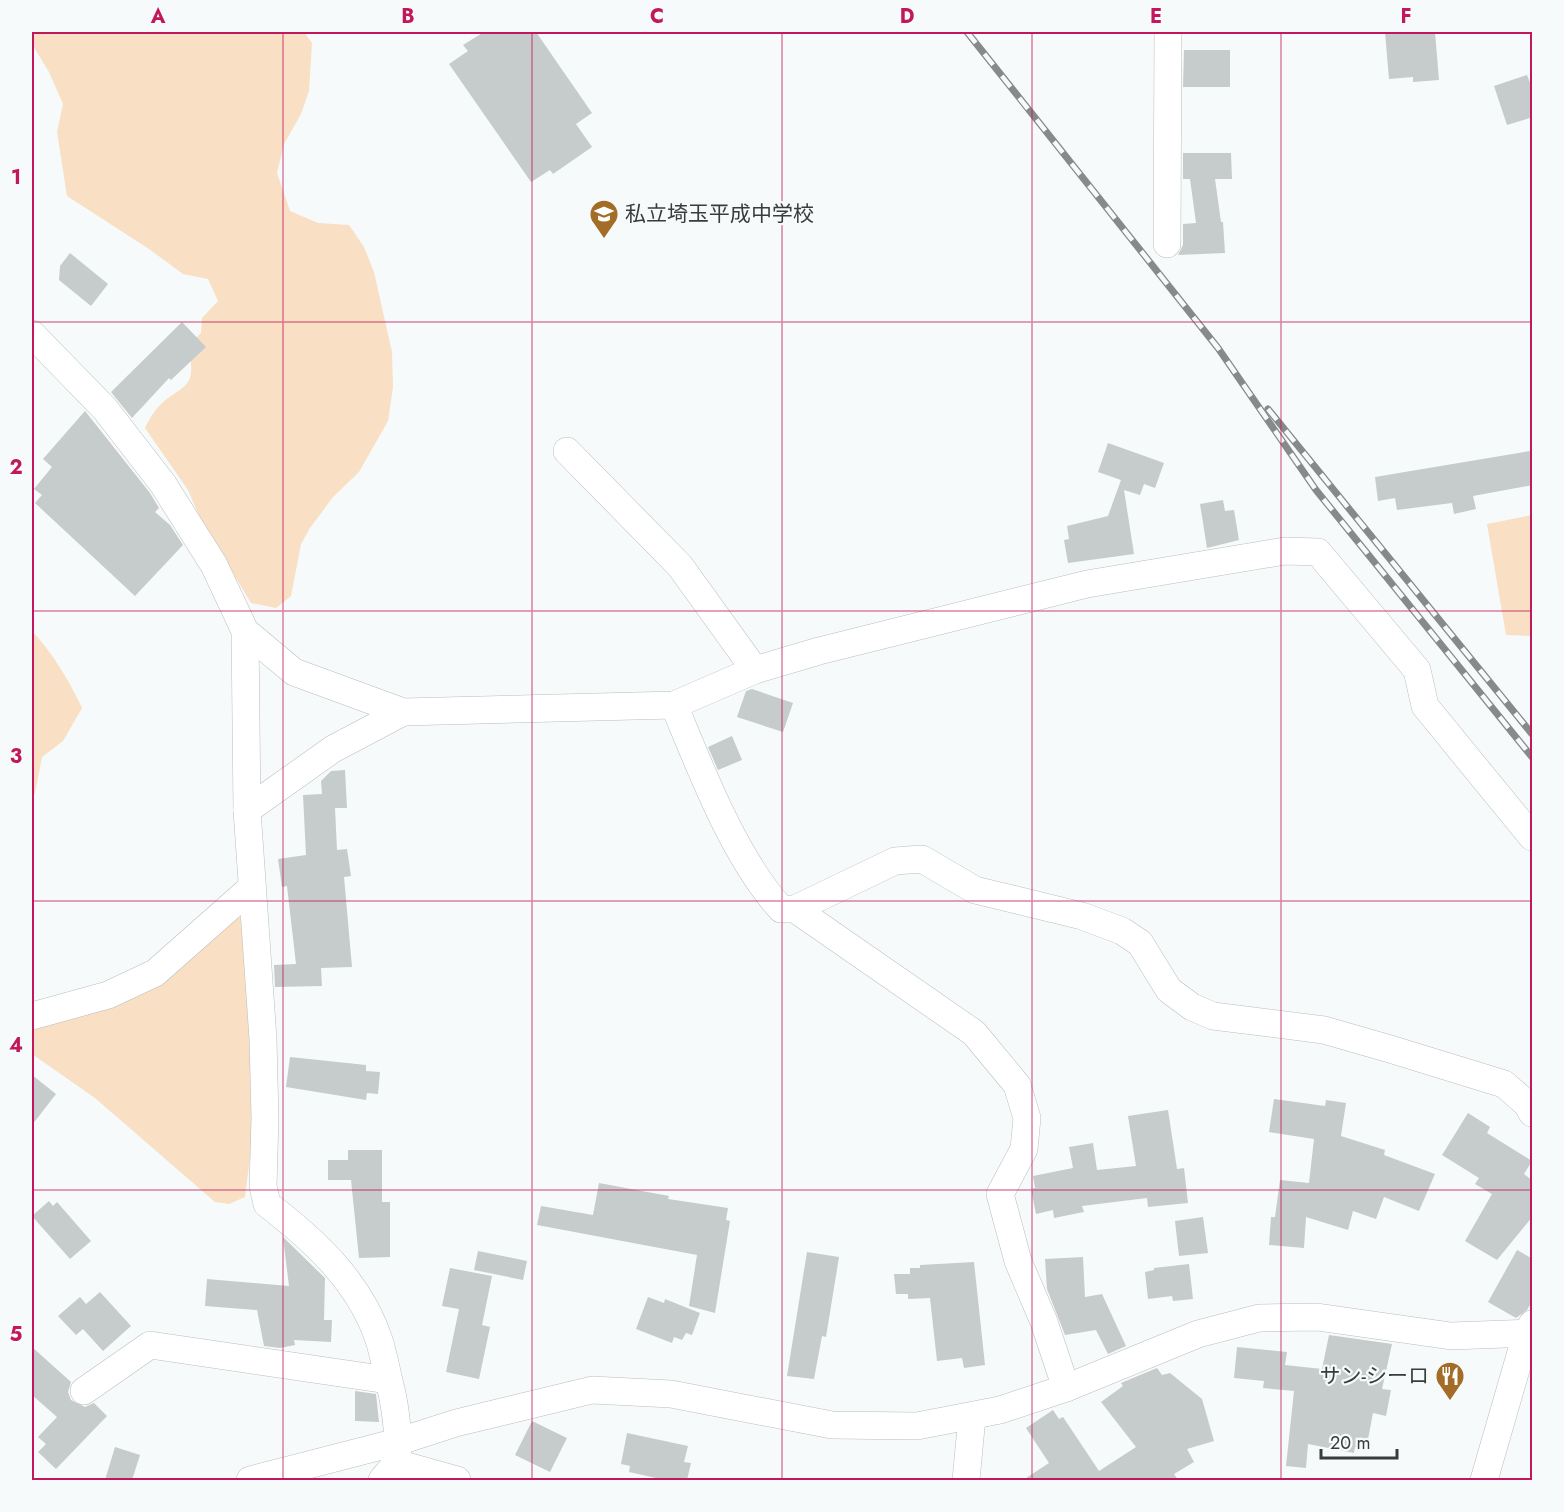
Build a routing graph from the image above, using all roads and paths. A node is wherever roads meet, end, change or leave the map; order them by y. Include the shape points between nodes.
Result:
1 (1168, 32) edge
2 (1167, 244) dead end
3 (32, 334) edge
4 (567, 451) dead end
5 (245, 631) junction
6 (755, 670) junction
7 (674, 705) junction
8 (403, 712) junction
9 (246, 810) junction
10 (1533, 837) edge
11 (250, 889) junction
12 (795, 909) junction
13 (32, 1016) edge
14 (1533, 1113) edge
15 (1530, 1331) edge
16 (388, 1380) junction
17 (1066, 1388) junction
18 (84, 1391) dead end
19 (972, 1417) junction
20 (392, 1462) edge
21 (250, 1480) edge
22 (457, 1480) edge
23 (966, 1480) edge
24 (1484, 1480) edge

1 - 2 street
3 - 5 street via 105,409 163,484 214,565
4 - 6 street via 680,566
5 - 8 street via 294,672
5 - 9 street
6 - 7 street
6 - 10 street via 1087,584 1285,551 1318,552 1417,670 1425,706
7 - 8 street
7 - 12 street via 714,801 768,896 781,909
8 - 9 street via 333,749
9 - 11 street
11 - 13 street via 155,973 108,995
11 - 16 street via 263,1039 263,1186 267,1204 306,1234 362,1303 379,1340
12 - 14 street via 895,861 922,859 975,890 1082,916 1122,931 1140,943 1169,990 1192,1007 1214,1016 1324,1030 1504,1084
12 - 17 street via 974,1033 1017,1085 1027,1118 1024,1149 1000,1194 1018,1261
15 - 17 street via 1451,1336 1317,1317 1259,1318 1197,1334
15 - 24 street
16 - 18 street via 150,1345
16 - 20 street via 394,1402
17 - 19 street
19 - 20 street via 901,1427 832,1425 671,1394 592,1390 456,1423
19 - 23 street
20 - 21 street
20 - 22 street

